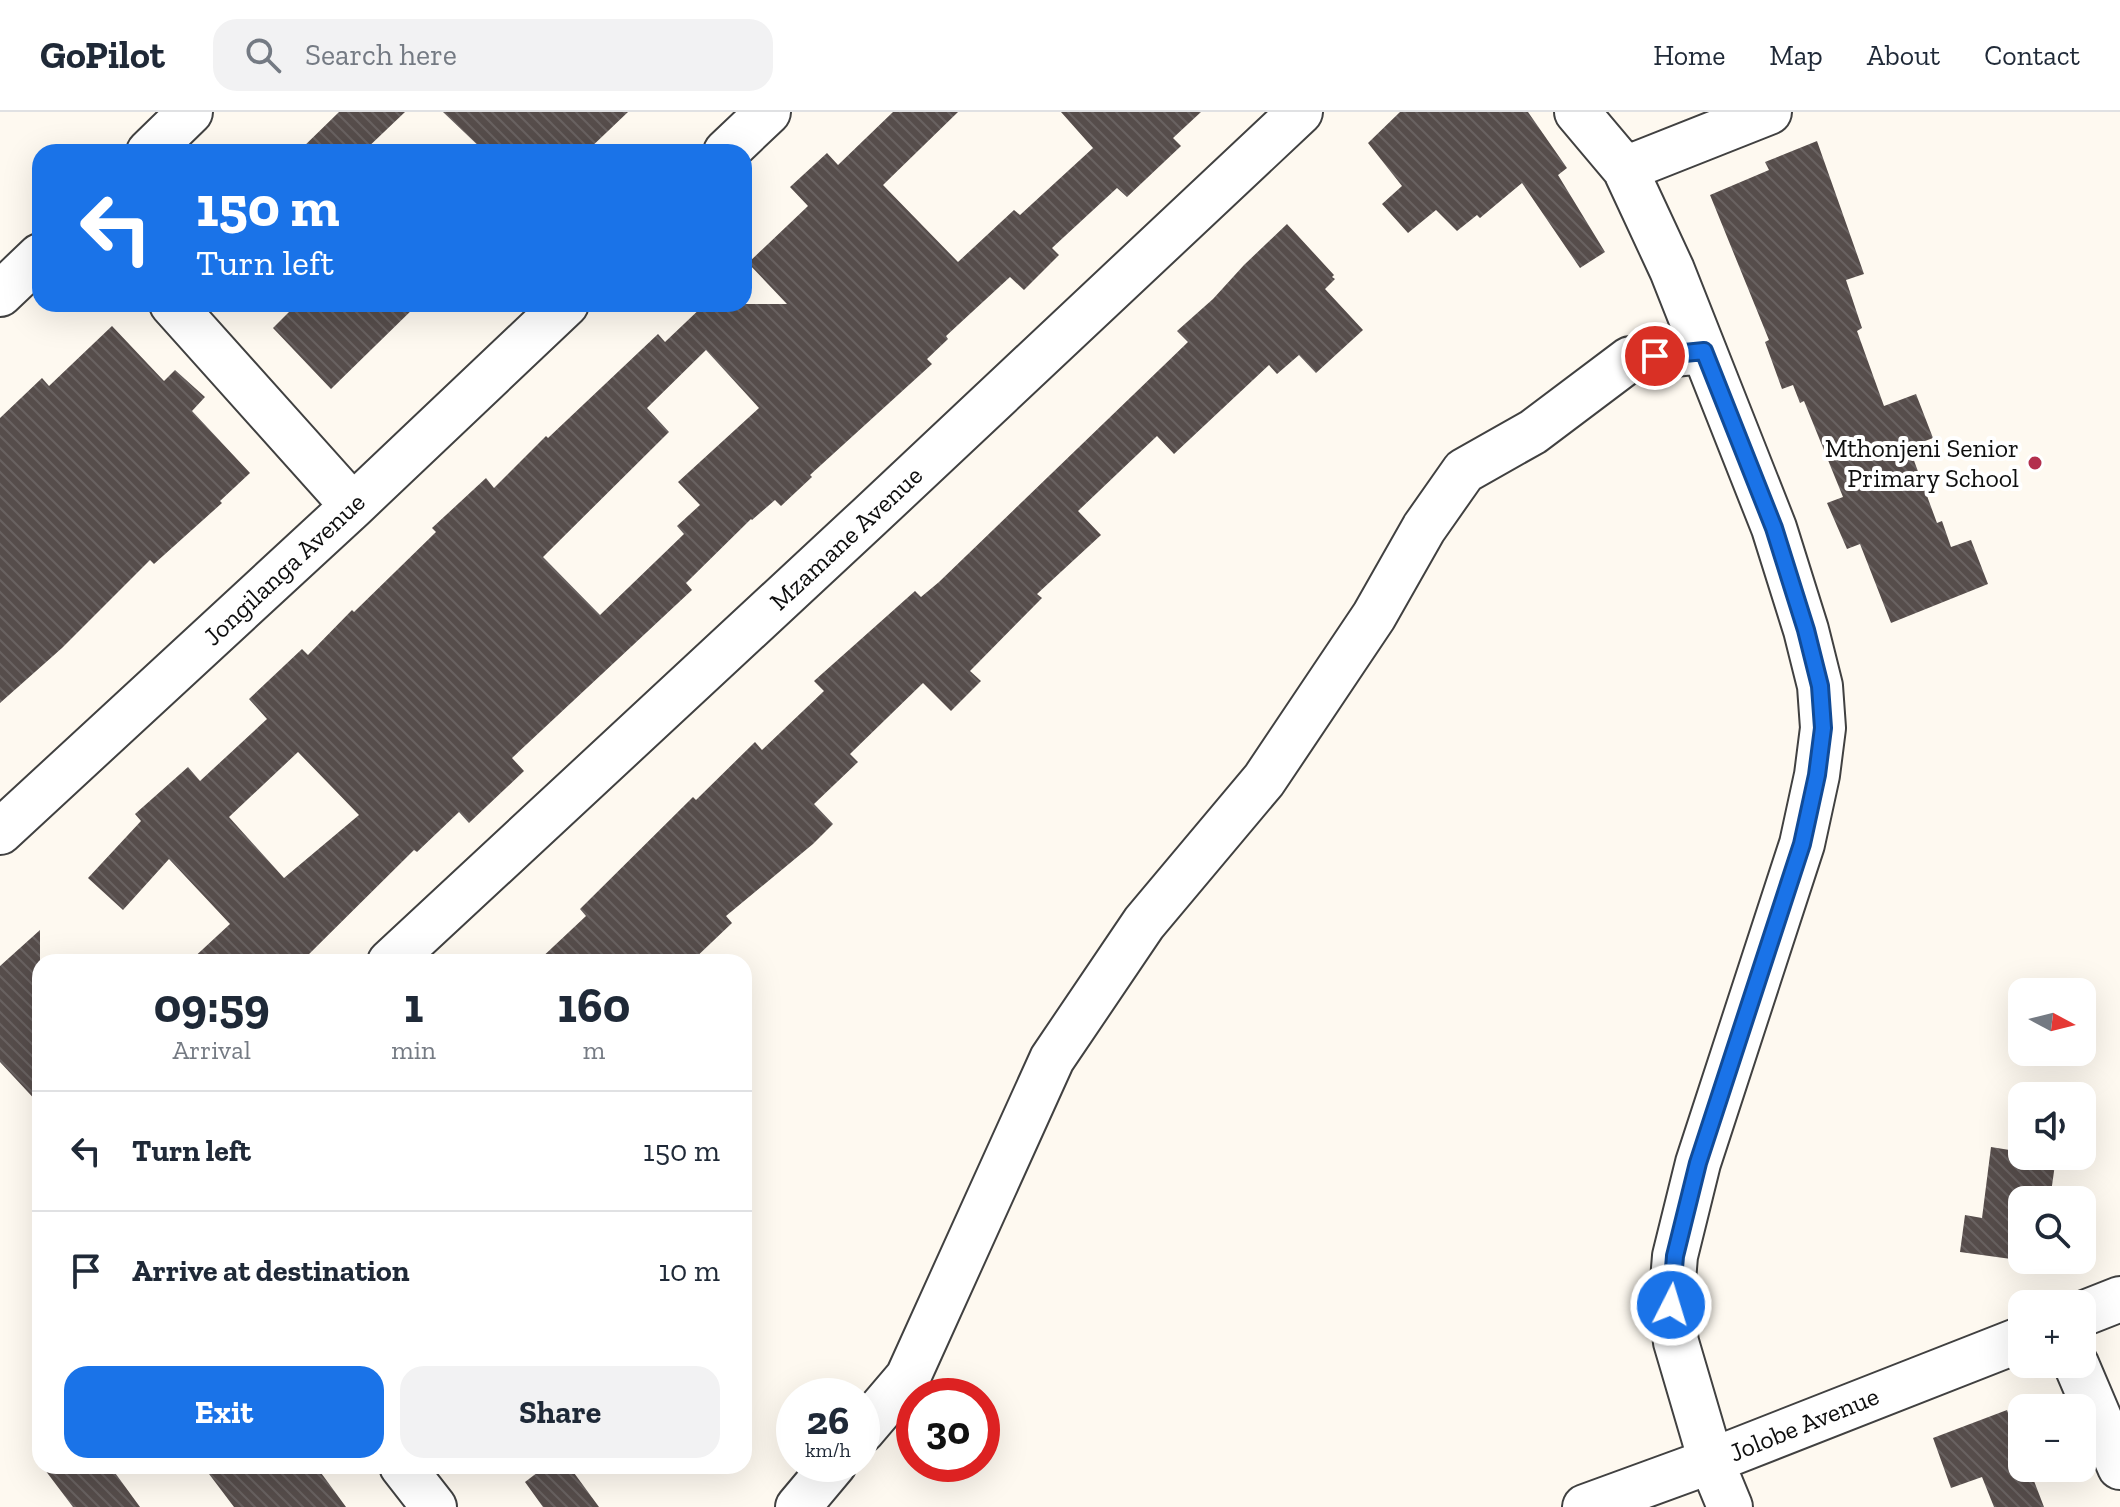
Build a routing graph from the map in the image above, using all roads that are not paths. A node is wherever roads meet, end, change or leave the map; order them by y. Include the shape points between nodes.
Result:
1 (190, 112) edge
2 (768, 112) edge
3 (1300, 112) edge
4 (1577, 112) edge
5 (1769, 112) edge
6 (157, 144) edge
7 (734, 144) edge
8 (1625, 169) junction
9 (32, 264) edge
10 (0, 294) edge
11 (179, 312) edge
12 (558, 312) edge
13 (1704, 351) junction
14 (353, 506) junction
15 (0, 832) edge
16 (399, 954) edge
17 (2120, 1299) edge
18 (2096, 1308) edge
19 (2008, 1344) edge
20 (2082, 1378) edge
21 (880, 1410) edge
22 (1711, 1461) junction
23 (2120, 1467) edge
24 (408, 1474) edge
25 (819, 1482) edge
26 (434, 1507) edge
27 (798, 1507) edge
28 (1585, 1507) edge
29 (1730, 1507) edge

1 - 6 street
2 - 7 street
3 - 16 street, Mzamane Avenue
4 - 8 street
5 - 8 street
8 - 13 street
9 - 10 street
11 - 14 street
12 - 14 street, Jongilanga Avenue
13 - 21 street via 1630,359 1533,432 1464,471 1264,780 1144,923 1052,1059 908,1377
13 - 22 street via 1774,528 1820,686 1823,728 1802,844 1698,1163 1675,1256 1671,1305 1676,1342
14 - 15 street, Jongilanga Avenue
17 - 18 street
19 - 22 street, Jolobe Avenue
20 - 23 street
22 - 28 street, Jolobe Avenue
22 - 29 street
24 - 26 street
25 - 27 street

